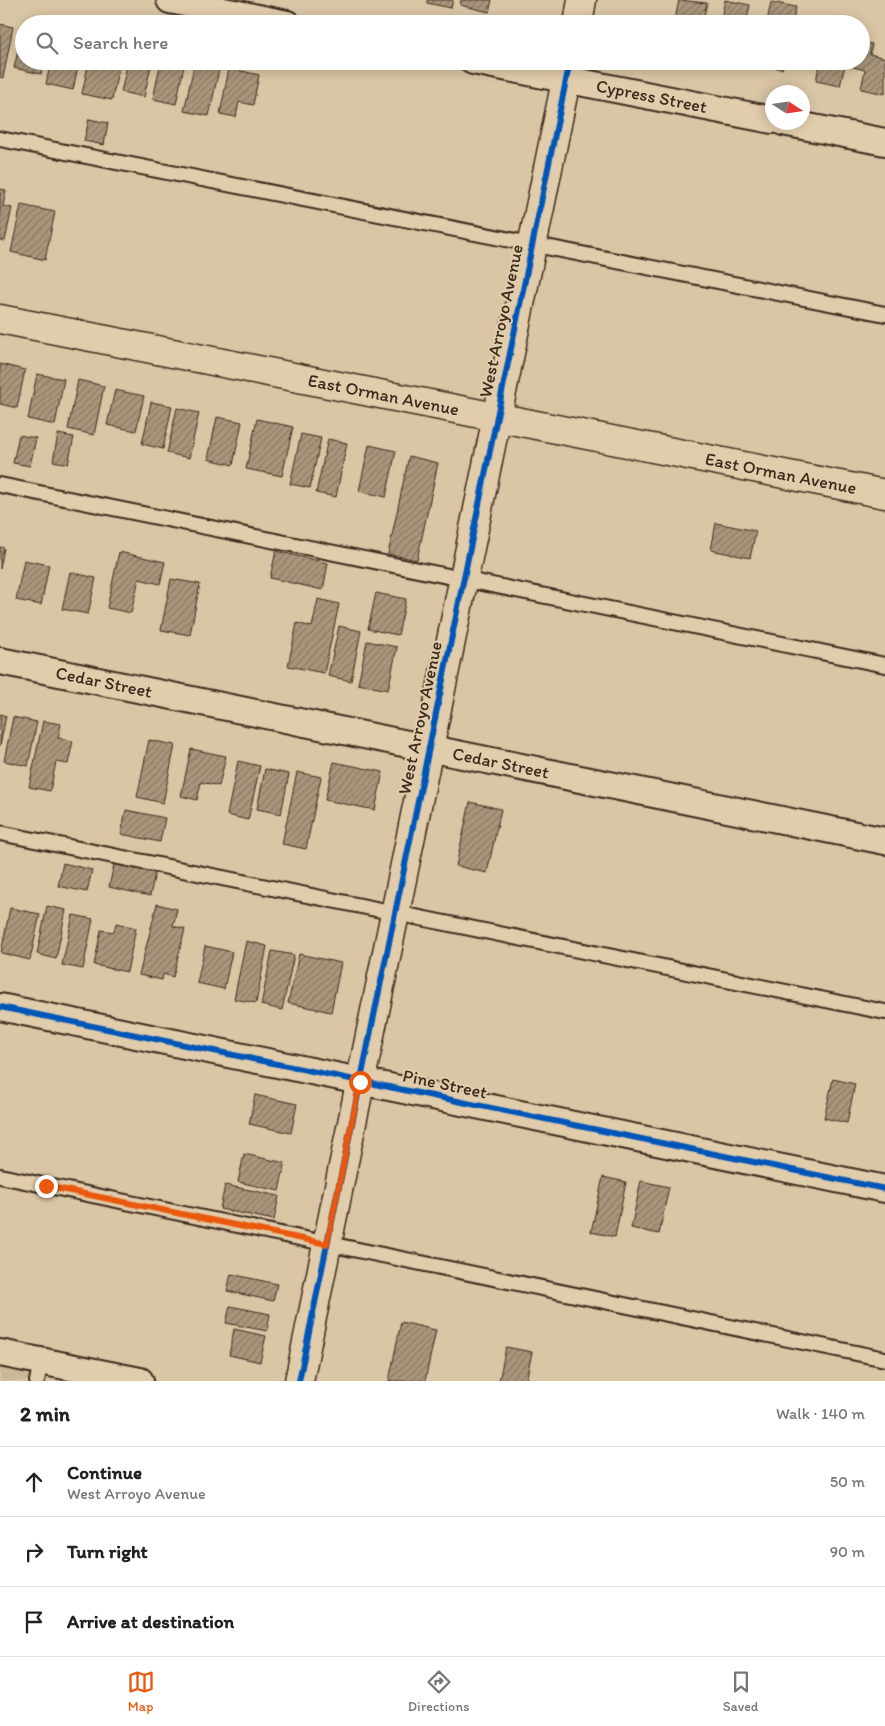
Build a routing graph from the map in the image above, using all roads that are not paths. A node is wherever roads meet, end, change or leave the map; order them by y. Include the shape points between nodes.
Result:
1 (170, 0) edge
2 (582, 0) edge
3 (243, 15) edge
4 (580, 15) edge
5 (568, 71) edge
6 (765, 118) edge
7 (810, 127) edge
8 (0, 139) edge
9 (885, 142) edge
10 (532, 246) junction
11 (885, 314) edge
12 (0, 319) edge
13 (497, 416) junction
14 (0, 484) edge
15 (885, 494) edge
16 (464, 578) junction
17 (0, 660) edge
18 (885, 665) edge
19 (429, 748) junction
20 (0, 833) edge
21 (885, 841) edge
22 (395, 912) junction
23 (0, 1006) edge
24 (885, 1012) edge
25 (360, 1082) junction
26 (0, 1176) edge
27 (885, 1189) edge
28 (327, 1244) junction
29 (0, 1353) edge
30 (885, 1359) edge
31 (39, 1371) edge
32 (140, 1381) edge
33 (299, 1381) edge

1 - 3 street
2 - 4 street
5 - 6 street, Cypress Street
5 - 10 street, West Arroyo Avenue
7 - 9 street
8 - 10 lane
10 - 11 lane
10 - 13 street, West Arroyo Avenue
12 - 13 street, East Orman Avenue
13 - 15 street, East Orman Avenue
13 - 16 street, West Arroyo Avenue
14 - 16 lane
16 - 18 lane
16 - 19 street, West Arroyo Avenue
17 - 19 street, Cedar Street
19 - 21 street, Cedar Street
19 - 22 street, West Arroyo Avenue
20 - 22 lane
22 - 24 lane
22 - 25 street, West Arroyo Avenue
23 - 25 street, Pine Street
25 - 27 street, Pine Street
25 - 28 street, West Arroyo Avenue
26 - 28 lane
28 - 30 lane
28 - 33 street, West Arroyo Avenue
29 - 31 street
31 - 32 street

